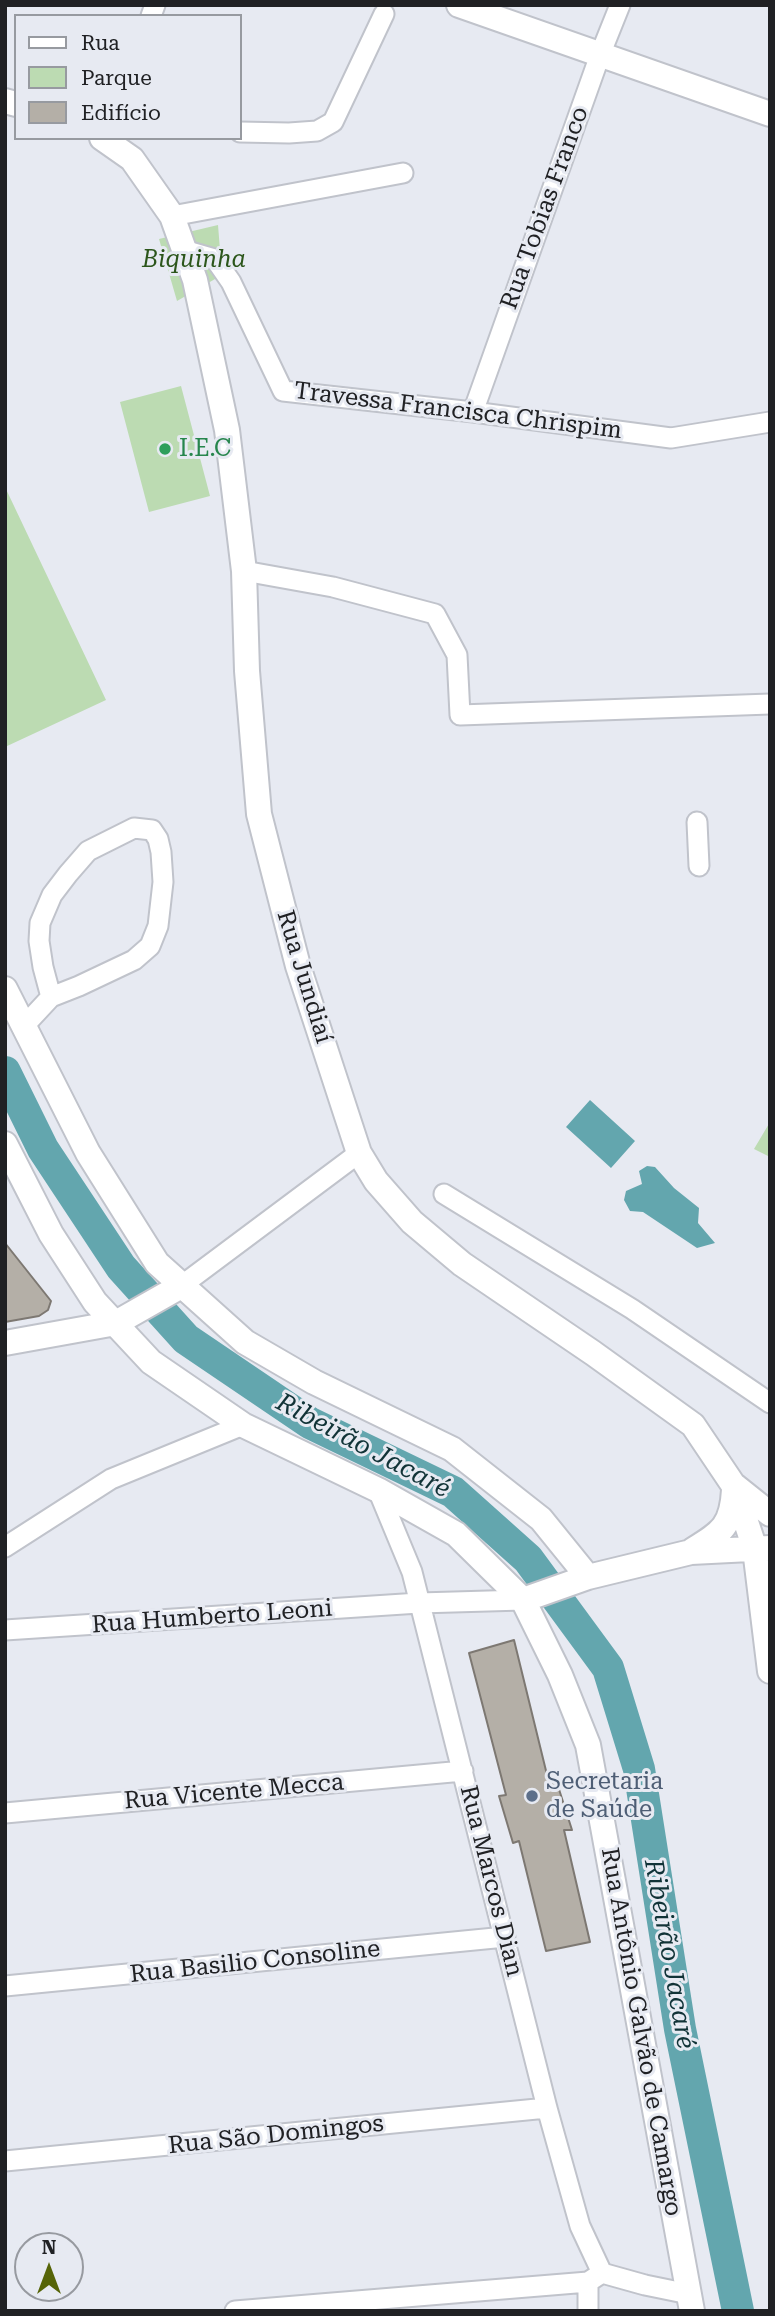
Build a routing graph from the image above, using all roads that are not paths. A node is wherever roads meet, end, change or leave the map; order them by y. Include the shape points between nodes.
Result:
1 (459, 5) edge
2 (620, 5) edge
3 (384, 14) dead end
4 (600, 55) junction
5 (770, 114) edge
6 (242, 132) edge
7 (105, 140) edge
8 (403, 173) dead end
9 (172, 216) junction
10 (184, 250) junction
11 (473, 412) junction
12 (770, 422) edge
13 (244, 571) junction
14 (770, 704) edge
15 (697, 822) dead end
16 (699, 866) dead end
17 (5, 989) edge
18 (51, 997) junction
19 (24, 1026) junction
20 (5, 1144) edge
21 (359, 1153) junction
22 (444, 1194) dead end
23 (176, 1289) junction
24 (120, 1320) junction
25 (5, 1342) edge
26 (770, 1403) edge
27 (243, 1425) junction
28 (734, 1486) junction
29 (378, 1490) junction
30 (770, 1514) edge
31 (5, 1547) edge
32 (763, 1549) edge
33 (691, 1552) junction
34 (582, 1579) junction
35 (530, 1596) junction
36 (419, 1603) junction
37 (5, 1630) edge
38 (770, 1671) edge
39 (463, 1770) junction
40 (5, 1812) edge
41 (505, 1937) junction
42 (5, 1986) edge
43 (547, 2108) junction
44 (5, 2161) edge
45 (595, 2277) junction
46 (691, 2302) edge
47 (235, 2311) edge
48 (588, 2311) edge

1 - 4 main road
2 - 4 street, Rua Tobias Franco
3 - 6 street via 333,122 317,131
4 - 5 main road
4 - 11 street, Rua Tobias Franco
7 - 9 main road, Rua Jundiaí via 132,159
8 - 9 street
9 - 10 main road, Rua Jundiaí
10 - 11 street, Travessa Francisca Chrispim via 215,258 284,391
10 - 13 main road, Rua Jundiaí via 195,280 227,430
11 - 12 street, Travessa Francisca Chrispim via 671,438
13 - 14 street via 333,587 435,614 457,655 460,715
13 - 21 main road, Rua Jundiaí via 259,814 298,966
15 - 16 street
17 - 19 main road
18 - 18 street via 134,960 149,946 158,926 163,882 161,852 152,830 134,828 88,851 52,895 40,923 39,941
18 - 19 street
19 - 23 main road via 89,1153
20 - 24 main road, Rua Antônio Galvão de Camargo via 51,1234 95,1302
21 - 23 street
21 - 28 main road, Rua Jundiaí via 376,1181 412,1222 462,1264 693,1425
22 - 26 street via 632,1309
23 - 24 main road
23 - 34 main road via 245,1342 314,1382 452,1449 541,1519
24 - 25 main road
24 - 27 main road, Rua Antônio Galvão de Camargo via 151,1362
27 - 29 main road, Rua Antônio Galvão de Camargo
27 - 31 street via 111,1479
28 - 30 main road
28 - 32 main road, Rua Jundiaí
28 - 33 main road via 733,1511 727,1524 720,1534
29 - 35 main road, Rua Antônio Galvão de Camargo via 456,1534
29 - 36 street, Rua Marcos Dian via 412,1572
32 - 33 main road
32 - 38 main road, Rua Jundiaí
33 - 34 main road
34 - 35 main road
35 - 36 street, Rua Humberto Leoni
35 - 46 main road, Rua Antônio Galvão de Camargo via 588,1745
36 - 37 street, Rua Humberto Leoni
36 - 39 street, Rua Marcos Dian
39 - 40 street, Rua Vicente Mecca
39 - 41 street, Rua Marcos Dian
41 - 42 street, Rua Basilio Consoline
41 - 43 street, Rua Marcos Dian
43 - 44 street, Rua São Domingos
43 - 45 street, Rua Marcos Dian
45 - 46 street via 645,2286
45 - 47 street
45 - 48 street

